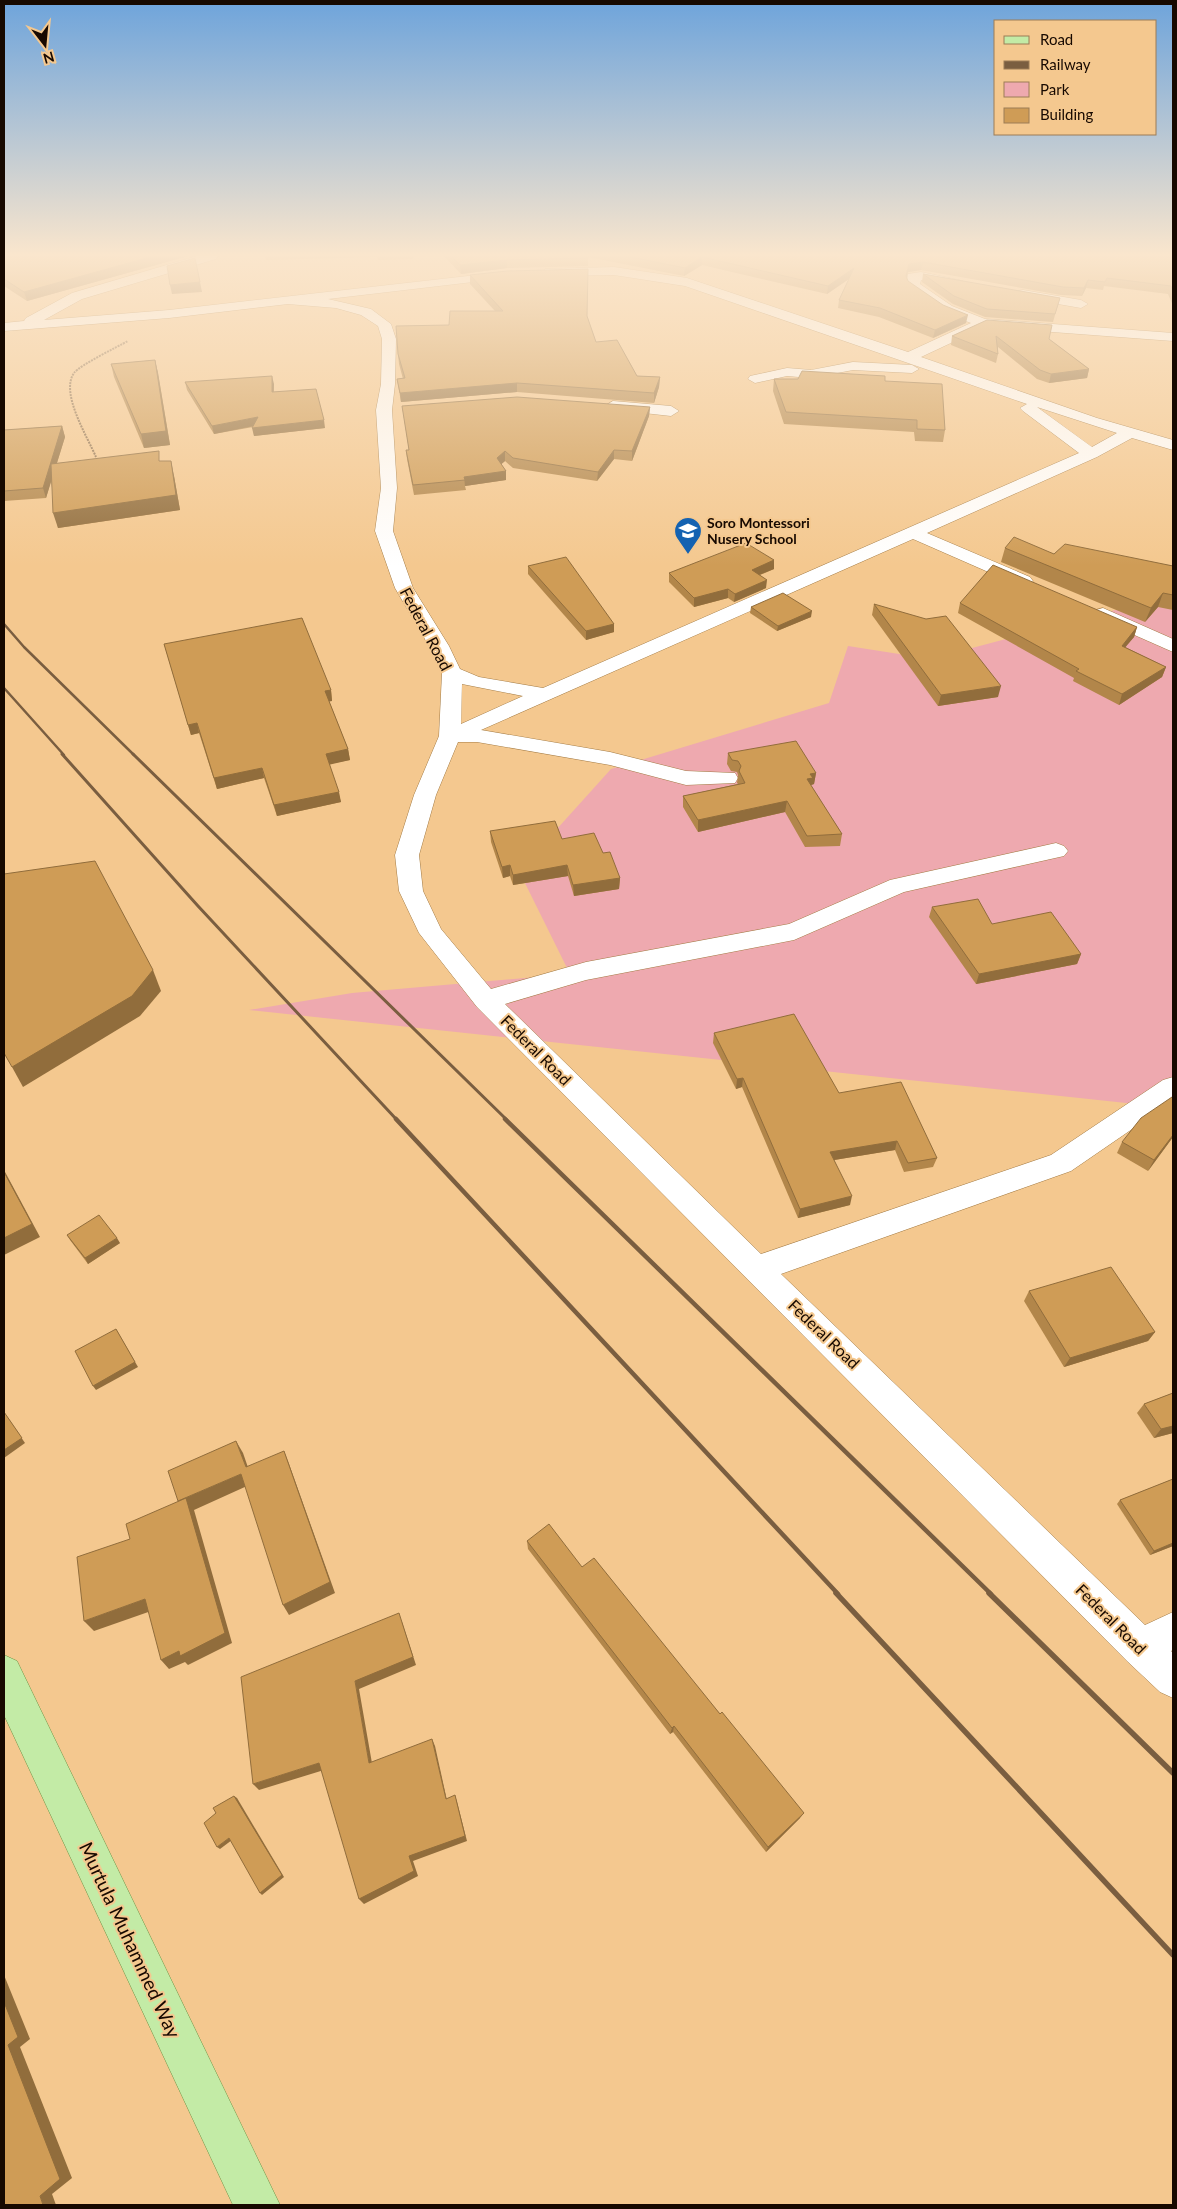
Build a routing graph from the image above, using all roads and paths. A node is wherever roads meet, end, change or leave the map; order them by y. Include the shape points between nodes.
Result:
1 (100, 359) edge
2 (389, 359) edge
3 (910, 359) edge
4 (946, 372) junction
5 (755, 379) dead end
6 (1007, 392) junction
7 (598, 405) edge
8 (671, 411) dead end
9 (1129, 433) junction
10 (1173, 444) edge
11 (1091, 454) junction
12 (96, 457) edge
13 (913, 533) junction
14 (1043, 589) edge
15 (1087, 607) edge
16 (1173, 646) edge
17 (452, 673) junction
18 (544, 694) junction
19 (450, 736) junction
20 (727, 778) dead end
21 (1056, 851) dead end
22 (486, 1000) junction
23 (1173, 1087) edge
24 (757, 1269) junction
25 (1173, 1630) edge
26 (1140, 1648) junction
27 (4, 1674) edge
28 (1173, 1679) edge
29 (257, 2205) edge

1 - 12 path via 75,372 68,386
2 - 17 street, Federal Road via 388,384 393,409 384,531 404,588 440,646
3 - 4 street
4 - 5 street via 853,366 811,374 787,372
4 - 6 street
6 - 9 street
6 - 11 street
7 - 8 street
9 - 10 street
9 - 11 street
11 - 13 street
13 - 14 street
13 - 18 street
15 - 16 street
17 - 18 street via 474,682
17 - 19 street, Federal Road
18 - 19 street
19 - 20 street via 477,736 610,759 686,778
19 - 22 street, Federal Road via 425,795 408,855 411,891 431,933
21 - 22 street via 898,886 794,932 586,971
22 - 24 street, Federal Road
23 - 24 street via 1061,1163
24 - 26 street, Federal Road
25 - 26 street
26 - 28 street, Federal Road
27 - 29 main road, Murtula Muhammed Way

